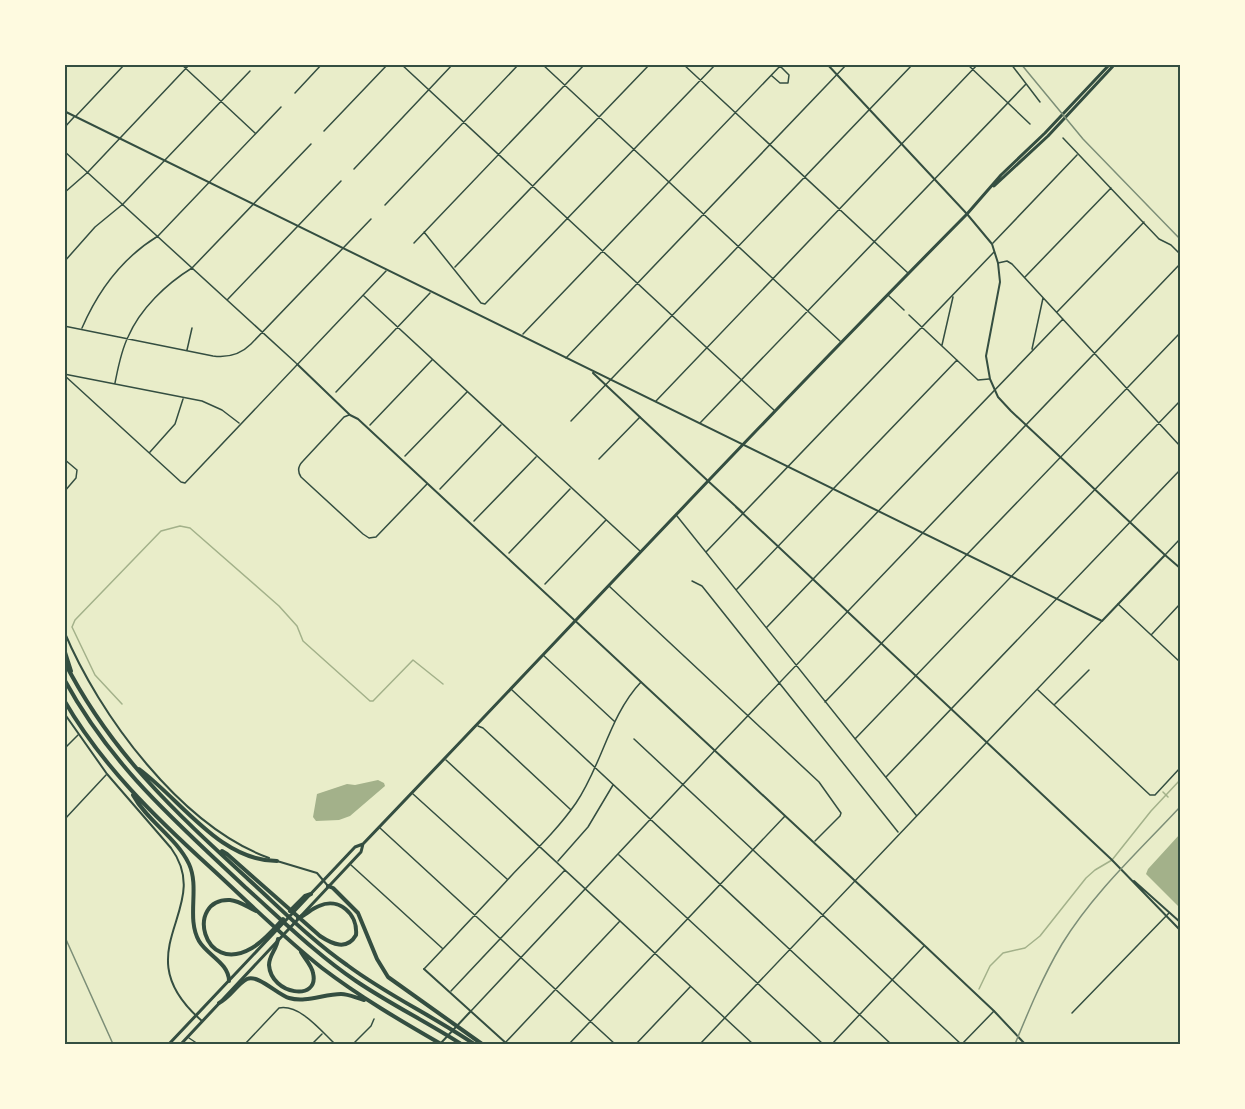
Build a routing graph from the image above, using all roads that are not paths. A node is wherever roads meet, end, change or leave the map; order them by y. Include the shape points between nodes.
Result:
1 (125, 64) edge
2 (181, 64) edge
3 (190, 64) edge
4 (322, 64) edge
5 (388, 64) edge
6 (401, 64) edge
7 (453, 64) edge
8 (519, 64) edge
9 (542, 64) edge
10 (585, 64) edge
11 (650, 64) edge
12 (683, 64) edge
13 (716, 64) edge
14 (827, 64) edge
15 (847, 64) edge
16 (913, 64) edge
17 (967, 64) edge
18 (978, 64) edge
19 (1011, 64) edge
20 (1110, 64) edge
21 (1115, 64) edge
22 (781, 65) edge
23 (186, 69) junction
24 (973, 70) junction
25 (250, 71) dead end
26 (772, 75) junction
27 (837, 75) junction
28 (700, 80) junction
29 (1026, 84) junction
30 (565, 86) junction
31 (428, 90) junction
32 (294, 93) dead end
33 (221, 101) junction
34 (1007, 102) junction
35 (1040, 102) dead end
36 (281, 107) dead end
37 (869, 110) junction
38 (64, 111) edge
39 (735, 113) junction
40 (75, 116) junction
41 (599, 118) junction
42 (463, 122) junction
43 (1030, 124) dead end
44 (64, 128) edge
45 (324, 132) dead end
46 (256, 134) junction
47 (1046, 135) junction
48 (120, 138) junction
49 (1063, 138) dead end
50 (311, 144) dead end
51 (901, 144) junction
52 (770, 145) junction
53 (634, 150) junction
54 (64, 151) edge
55 (499, 154) junction
56 (1078, 154) junction
57 (165, 160) junction
58 (354, 169) dead end
59 (88, 172) junction
60 (805, 177) junction
61 (934, 179) junction
62 (341, 181) dead end
63 (209, 182) junction
64 (669, 183) junction
65 (534, 186) junction
66 (1111, 188) junction
67 (64, 193) edge
68 (123, 204) junction
69 (254, 204) junction
70 (385, 205) dead end
71 (839, 209) junction
72 (703, 214) junction
73 (967, 214) junction
74 (568, 218) junction
75 (371, 219) dead end
76 (1144, 222) junction
77 (298, 226) junction
78 (424, 232) junction
79 (158, 236) junction
80 (874, 241) junction
81 (414, 243) dead end
82 (992, 244) junction
83 (738, 246) junction
84 (343, 248) junction
85 (602, 250) junction
86 (995, 251) junction
87 (1180, 254) edge
88 (64, 262) edge
89 (998, 263) junction
90 (1180, 264) edge
91 (192, 268) junction
92 (454, 268) junction
93 (387, 270) junction
94 (909, 273) junction
95 (773, 278) junction
96 (1024, 278) junction
97 (638, 283) junction
98 (431, 292) junction
99 (888, 295) junction
100 (363, 296) junction
101 (953, 296) junction
102 (1043, 298) junction
103 (228, 299) junction
104 (807, 310) junction
105 (904, 310) dead end
106 (1057, 312) junction
107 (672, 315) junction
108 (909, 315) dead end
109 (1063, 319) junction
110 (64, 326) edge
111 (923, 327) junction
112 (192, 328) dead end
113 (398, 328) junction
114 (82, 329) junction
115 (263, 332) junction
116 (1180, 333) edge
117 (521, 336) junction
118 (127, 339) junction
119 (842, 343) junction
120 (942, 346) junction
121 (707, 347) junction
122 (187, 350) junction
123 (1032, 350) junction
124 (1095, 353) junction
125 (565, 358) junction
126 (432, 360) junction
127 (957, 360) junction
128 (297, 364) junction
129 (591, 371) junction
130 (64, 374) edge
131 (742, 379) junction
132 (990, 379) junction
133 (610, 380) junction
134 (115, 383) junction
135 (605, 385) junction
136 (1127, 388) junction
137 (994, 390) junction
138 (336, 392) dead end
139 (467, 392) junction
140 (184, 397) junction
141 (1180, 401) edge
142 (656, 402) junction
143 (775, 412) junction
144 (350, 415) junction
145 (640, 417) junction
146 (571, 420) dead end
147 (1160, 423) junction
148 (240, 424) junction
149 (370, 424) dead end
150 (502, 424) junction
151 (700, 424) junction
152 (1026, 426) junction
153 (743, 446) junction
154 (1180, 446) edge
155 (150, 453) junction
156 (405, 456) dead end
157 (537, 456) junction
158 (1060, 458) junction
159 (64, 459) edge
160 (599, 459) dead end
161 (788, 468) junction
162 (1180, 470) edge
163 (708, 481) junction
164 (427, 483) junction
165 (571, 488) junction
166 (440, 489) dead end
167 (832, 489) junction
168 (1095, 491) junction
169 (64, 492) edge
170 (878, 512) junction
171 (744, 514) junction
172 (676, 515) junction
173 (606, 520) junction
174 (474, 521) dead end
175 (1130, 524) junction
176 (923, 533) junction
177 (1180, 539) edge
178 (778, 546) junction
179 (641, 552) junction
180 (706, 552) junction
181 (509, 553) dead end
182 (967, 555) junction
183 (1165, 555) junction
184 (1180, 568) edge
185 (1011, 578) junction
186 (813, 579) junction
187 (692, 581) dead end
188 (545, 584) dead end
189 (608, 586) junction
190 (737, 590) junction
191 (1057, 599) junction
192 (1118, 604) junction
193 (1180, 604) edge
194 (848, 611) junction
195 (576, 620) junction
196 (1102, 621) junction
197 (766, 627) junction
198 (64, 632) edge
199 (1151, 635) junction
200 (881, 643) junction
201 (64, 649) edge
202 (543, 655) junction
203 (64, 661) edge
204 (1180, 663) edge
205 (796, 665) junction
206 (1089, 670) dead end
207 (71, 674) junction
208 (916, 676) junction
209 (64, 679) edge
210 (642, 681) junction
211 (779, 683) junction
212 (1038, 689) junction
213 (511, 690) junction
214 (64, 700) edge
215 (825, 702) junction
216 (1055, 705) junction
217 (951, 709) junction
218 (64, 713) edge
219 (748, 716) junction
220 (615, 721) junction
221 (478, 726) junction
222 (78, 735) junction
223 (634, 739) dead end
224 (855, 739) junction
225 (987, 742) junction
226 (64, 749) edge
227 (716, 750) junction
228 (445, 759) junction
229 (132, 765) junction
230 (595, 768) junction
231 (1180, 768) edge
232 (107, 774) junction
233 (886, 777) junction
234 (614, 785) junction
235 (683, 785) junction
236 (129, 789) junction
237 (412, 793) junction
238 (571, 810) junction
239 (785, 815) junction
240 (916, 815) junction
241 (650, 819) junction
242 (64, 820) edge
243 (379, 827) junction
244 (899, 833) junction
245 (814, 842) junction
246 (363, 844) junction
247 (540, 846) junction
248 (216, 848) junction
249 (753, 850) junction
250 (618, 854) junction
251 (277, 861) junction
252 (557, 862) junction
253 (349, 864) junction
254 (566, 869) junction
255 (1130, 878) junction
256 (508, 880) junction
257 (855, 880) junction
258 (323, 881) junction
259 (720, 884) junction
260 (328, 886) junction
261 (586, 888) junction
262 (311, 894) joint
263 (309, 910) junction
264 (260, 912) junction
265 (1170, 912) junction
266 (475, 915) junction
267 (822, 915) junction
268 (1166, 916) junction
269 (298, 918) joint
270 (688, 919) junction
271 (620, 921) junction
272 (1180, 922) edge
273 (1180, 930) edge
274 (501, 938) junction
275 (279, 939) joint
276 (266, 940) junction
277 (924, 945) junction
278 (274, 947) junction
279 (299, 949) junction
280 (443, 949) junction
281 (789, 949) junction
282 (655, 954) junction
283 (521, 957) junction
284 (424, 969) joint
285 (892, 980) junction
286 (230, 981) junction
287 (757, 984) junction
288 (690, 986) junction
289 (556, 990) junction
290 (450, 993) junction
291 (369, 1001) junction
292 (219, 1003) junction
293 (994, 1011) junction
294 (470, 1012) junction
295 (1072, 1013) dead end
296 (859, 1014) junction
297 (196, 1015) junction
298 (725, 1018) junction
299 (374, 1019) dead end
300 (202, 1021) junction
301 (591, 1022) junction
302 (322, 1033) junction
303 (188, 1038) junction
304 (169, 1044) edge
305 (181, 1044) edge
306 (198, 1044) edge
307 (245, 1044) edge
308 (312, 1044) edge
309 (335, 1044) edge
310 (352, 1044) edge
311 (441, 1044) edge
312 (461, 1044) edge
313 (474, 1044) edge
314 (482, 1044) edge
315 (506, 1044) edge
316 (569, 1044) edge
317 (615, 1044) edge
318 (636, 1044) edge
319 (700, 1044) edge
320 (753, 1044) edge
321 (823, 1044) edge
322 (832, 1044) edge
323 (891, 1044) edge
324 (962, 1044) edge
325 (1025, 1044) edge

1 - 40 street
2 - 23 street
3 - 23 street
4 - 32 street
5 - 45 street
6 - 31 street
7 - 31 street
8 - 42 street
9 - 30 street
10 - 30 street
11 - 41 street
12 - 28 street
13 - 28 street
14 - 27 main road
15 - 27 street
16 - 37 street
17 - 24 street
18 - 24 street
19 - 29 street
20 - 47 main road
21 - 47 main road
22 - 26 street
22 - 26 street via 789,75 788,83 780,83
23 - 33 street
23 - 48 street
24 - 34 street
24 - 51 street
25 - 33 street
26 - 39 street
27 - 37 main road
27 - 52 street
28 - 39 street
28 - 53 street
29 - 34 street
29 - 35 street
30 - 41 street
30 - 55 street
31 - 42 street
31 - 58 street
33 - 46 street
33 - 57 street
34 - 43 street
34 - 61 street
36 - 46 street
37 - 51 main road
37 - 60 street
38 - 40 main road
39 - 52 street
39 - 64 street
40 - 44 street
40 - 48 main road
41 - 53 street
41 - 65 street
42 - 55 street
42 - 70 street
46 - 63 street
47 - 73 main road
48 - 57 main road
48 - 59 street
49 - 56 street
50 - 69 street
51 - 61 main road
51 - 71 street
52 - 60 street
52 - 72 street
53 - 64 street
53 - 74 street
54 - 59 street
55 - 65 street
55 - 78 street
56 - 66 street
56 - 82 street
57 - 63 main road
57 - 68 street
59 - 67 street
59 - 68 street
60 - 71 street
60 - 83 street
61 - 73 main road
61 - 80 street
62 - 77 street
63 - 69 main road
63 - 79 street
64 - 72 street
64 - 85 street
65 - 74 street
65 - 92 street
66 - 76 street
66 - 96 street
68 - 79 street
68 - 88 street via 95,227
69 - 77 main road
69 - 91 street
71 - 80 street
71 - 95 street
72 - 83 street
72 - 97 street
73 - 82 main road
73 - 94 main road
74 - 85 street
74 - 92 street via 484,304
75 - 84 street
76 - 87 street
76 - 106 street
77 - 84 main road
77 - 103 street
78 - 81 street
78 - 92 street
79 - 91 street
79 - 114 street via 108,281
80 - 94 street
80 - 104 street
82 - 86 main road
83 - 95 street
83 - 107 street
84 - 93 main road
84 - 115 street
85 - 97 street
85 - 117 street
86 - 89 main road
86 - 101 street
89 - 96 street via 1009,262
89 - 132 main road via 999,290 986,356
90 - 124 street
91 - 103 street
91 - 118 street via 153,300
93 - 98 main road
93 - 100 street
94 - 99 main road
95 - 104 street
95 - 121 street
96 - 102 street
97 - 107 street
97 - 125 street
98 - 113 street
98 - 117 main road
99 - 105 street
99 - 119 main road
100 - 113 street
100 - 128 street
101 - 111 street
101 - 120 street
102 - 106 street
102 - 123 street
103 - 115 street
104 - 119 street
104 - 131 street
106 - 109 street
107 - 121 street
107 - 133 street
108 - 111 street
109 - 123 street
109 - 124 street
110 - 114 street
111 - 120 street
111 - 161 street
112 - 122 street
113 - 126 street
113 - 138 street
114 - 118 street
115 - 122 street via 232,356
115 - 128 street
116 - 136 street
117 - 125 main road
118 - 122 street
118 - 134 street
119 - 143 main road
120 - 127 street
121 - 131 street
121 - 142 street
123 - 137 street
124 - 136 street
124 - 152 street
125 - 129 main road
126 - 139 street
126 - 149 street
127 - 132 street via 978,380
127 - 167 street
128 - 144 main road
128 - 148 street
129 - 133 main road
129 - 135 main road
130 - 134 street
130 - 155 street
131 - 143 street
131 - 151 street
132 - 137 main road
133 - 135 street
133 - 142 main road
134 - 140 street
135 - 145 main road
135 - 146 street
136 - 147 street
136 - 158 street
137 - 152 main road
137 - 170 street
139 - 150 street
139 - 156 street
140 - 148 street via 213,405
140 - 155 street via 175,424
141 - 147 street
142 - 151 main road
143 - 153 main road
144 - 164 main road
144 - 164 street via 298,469 301,477 363,534 372,538 378,535
145 - 160 street
145 - 163 main road
147 - 154 street
147 - 168 street
148 - 155 street via 183,483
150 - 157 street
150 - 166 street
151 - 153 main road
152 - 158 main road
152 - 176 street
153 - 161 main road
153 - 163 main road
157 - 165 street
157 - 174 street
158 - 168 main road
158 - 182 street
159 - 169 street via 76,470 76,478
161 - 167 main road
161 - 171 street
162 - 175 street
163 - 171 main road
163 - 172 main road
164 - 195 main road
165 - 173 street
165 - 181 street
167 - 170 main road
167 - 178 street
168 - 175 main road
168 - 185 street
170 - 176 main road
170 - 186 street
171 - 178 main road
171 - 180 street
172 - 179 main road
172 - 180 street
173 - 179 street
173 - 188 street
175 - 183 main road
175 - 191 street
176 - 182 main road
176 - 194 street
177 - 183 street
178 - 186 main road
178 - 190 street
179 - 189 main road
180 - 190 street
182 - 185 main road
182 - 200 street
183 - 184 main road
183 - 192 main road
185 - 191 main road
185 - 208 street
186 - 194 main road
186 - 197 street
187 - 211 street via 702,586
189 - 195 main road
189 - 219 street
190 - 197 street
191 - 196 main road
191 - 217 street
192 - 196 main road
192 - 199 street
193 - 199 street
194 - 200 main road
194 - 205 street
195 - 202 main road
195 - 210 main road
196 - 212 street
197 - 205 street
198 - 251 main road via 100,700 155,773 193,810 237,844
199 - 204 street
200 - 208 main road
200 - 215 street
201 - 207 highway
202 - 213 main road
202 - 220 street
203 - 207 highway
205 - 211 street
205 - 215 street
206 - 216 street
207 - 229 highway
208 - 217 main road
208 - 224 street
209 - 312 highway via 121,764 196,842 330,963
210 - 220 street via 626,699
210 - 227 main road
211 - 219 street
211 - 244 street
212 - 216 street
212 - 225 street
213 - 221 main road
213 - 230 street
214 - 236 highway
215 - 224 street
216 - 231 street via 1150,795 1155,795
217 - 225 main road
217 - 233 street
218 - 222 main road
219 - 227 street
219 - 245 street via 819,782 839,808 840,816
220 - 230 street
221 - 228 main road
221 - 238 street
222 - 226 street
222 - 232 main road
223 - 235 street
224 - 233 street
225 - 240 street
225 - 255 main road
227 - 235 street
227 - 239 main road
228 - 237 main road
228 - 247 street
229 - 248 highway
229 - 251 highway via 225,844 248,856
230 - 234 street
230 - 238 street
232 - 242 street
232 - 297 main road via 171,848 182,868 184,893 169,945 168,968 176,991
233 - 240 street
234 - 241 street
234 - 252 street via 588,827
235 - 241 street
235 - 249 street
236 - 264 highway
236 - 286 highway via 188,861 196,934 204,949 228,972
237 - 243 main road
237 - 256 street
238 - 247 street
239 - 245 main road
239 - 249 street
240 - 244 street
241 - 250 street
241 - 259 street
243 - 246 main road
243 - 266 street
244 - 257 street
245 - 257 main road
246 - 253 main road
246 - 258 main road
247 - 252 street
247 - 256 street
248 - 263 highway via 329,942 341,945 354,939 356,924 341,905 329,903
248 - 313 highway via 346,965
249 - 259 street
249 - 267 street
250 - 261 street
250 - 270 street
251 - 258 main road via 317,873
252 - 254 street
253 - 260 main road
253 - 280 street
254 - 261 street
254 - 274 street
255 - 265 main road
255 - 268 main road
256 - 266 street
257 - 267 street
257 - 277 main road
258 - 260 main road
258 - 262 main road
259 - 270 street
259 - 281 street
260 - 263 main road
260 - 314 highway via 358,913 388,977
261 - 271 street
261 - 283 street
262 - 276 highway
263 - 269 highway
264 - 276 highway via 236,901 222,901 207,914 204,933 213,947 231,954
264 - 279 highway
265 - 268 street
265 - 272 main road
266 - 274 street
266 - 280 street
267 - 281 street
267 - 285 street
268 - 273 main road
268 - 295 street
269 - 275 main road
270 - 282 street
270 - 287 street
271 - 282 street
271 - 289 street
274 - 283 street
274 - 290 street
275 - 278 highway
276 - 286 main road
277 - 285 street
277 - 293 main road
278 - 279 highway via 269,962 272,975 282,987 295,992 308,989 314,978
278 - 292 main road
279 - 291 highway
280 - 284 street
281 - 287 street
281 - 296 street
282 - 288 street
282 - 301 street
283 - 289 street
283 - 294 street
284 - 290 main road
285 - 296 street
285 - 324 street
286 - 297 main road
287 - 298 street
287 - 321 street
288 - 298 street
288 - 318 street
289 - 301 street
289 - 315 street
290 - 294 main road
291 - 292 highway via 341,994 290,998 251,978
291 - 311 highway
292 - 300 main road
293 - 324 street
293 - 325 main road
294 - 311 main road
294 - 315 main road
296 - 322 street
296 - 323 street
297 - 300 main road
297 - 304 main road
298 - 319 street
298 - 320 street
299 - 310 street
300 - 303 main road
301 - 316 street
301 - 317 street
302 - 307 street via 302,1014 285,1007 279,1008
302 - 308 street
302 - 309 street
303 - 305 main road
303 - 306 street

